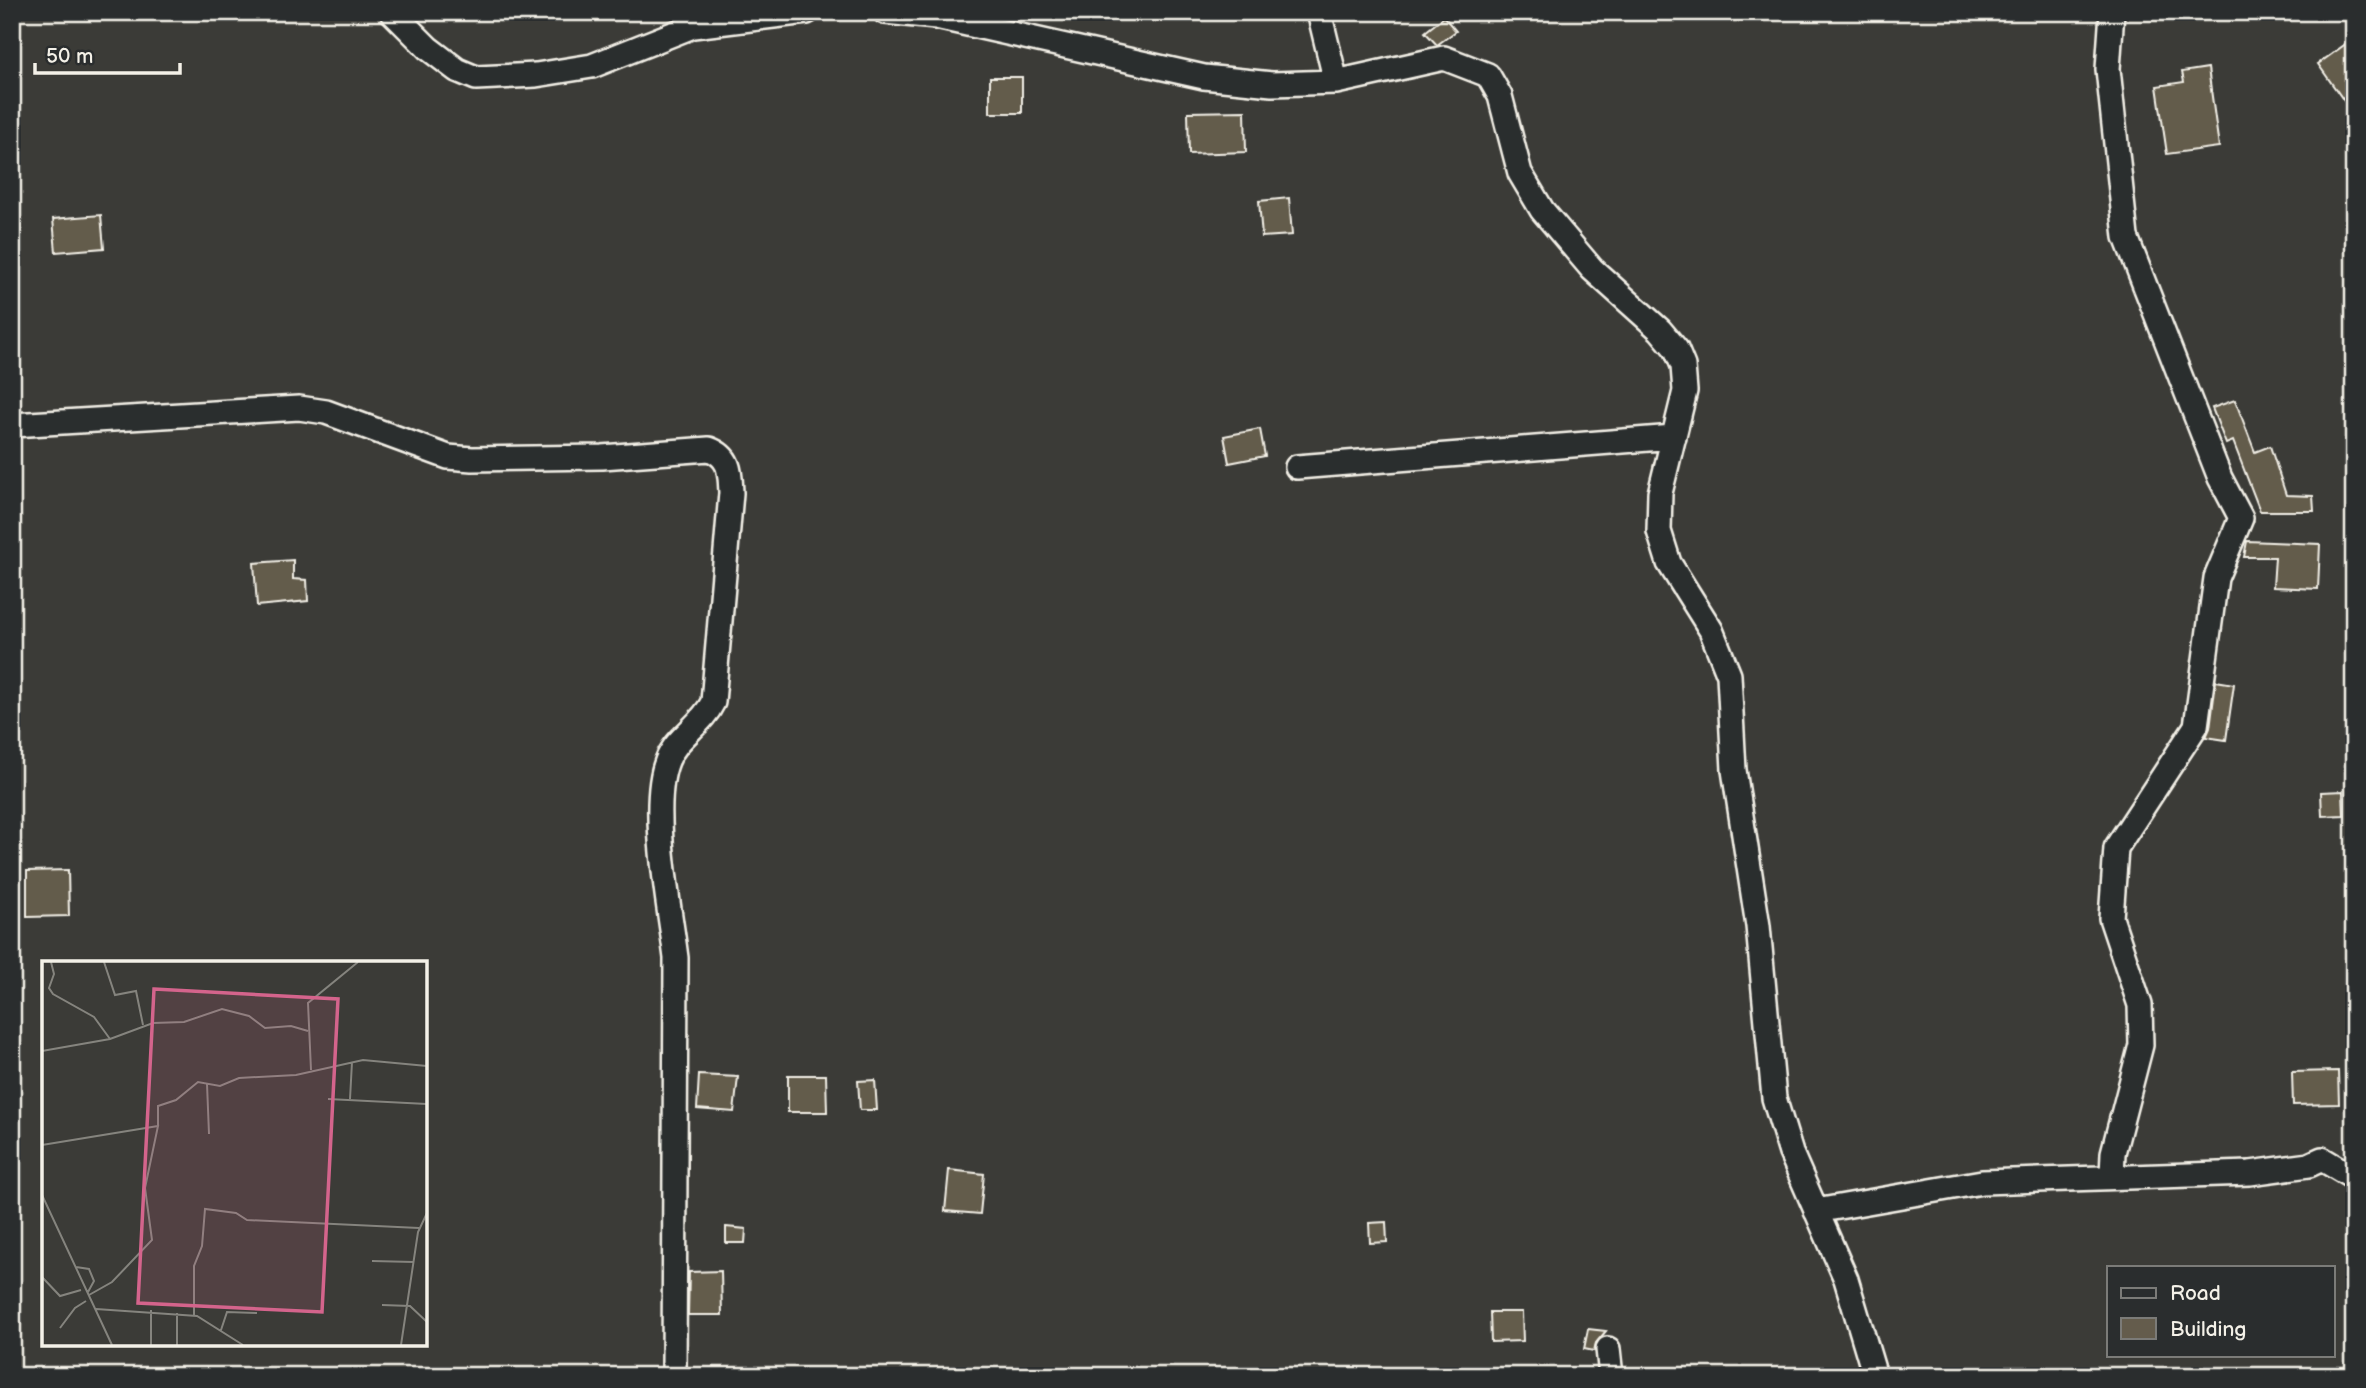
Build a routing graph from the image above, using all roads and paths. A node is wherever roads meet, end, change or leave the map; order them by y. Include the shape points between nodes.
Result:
1 (392, 12) edge
2 (807, 12) edge
3 (885, 12) edge
4 (1319, 12) edge
5 (2112, 12) edge
6 (1336, 82) junction
7 (12, 425) edge
8 (1674, 437) junction
9 (1297, 467) dead end
10 (2112, 1176) junction
11 (2354, 1178) edge
12 (1816, 1211) junction
13 (1608, 1349) dead end
14 (674, 1376) edge
15 (1611, 1376) edge
16 (1875, 1376) edge

1 - 2 street via 428,48 476,78 592,66 694,26
3 - 6 street via 936,17 1204,76 1272,84
4 - 6 street
5 - 10 street via 2108,69 2126,237 2220,478 2241,518 2216,578 2196,726 2116,848 2111,918 2140,1005 2141,1045 2113,1153
6 - 8 street via 1444,58 1488,75 1500,96 1521,173 1542,210 1592,269 1676,348 1685,391
7 - 14 street via 299,408 326,412 448,457 602,457 709,449 721,453 729,466 732,493 713,702 667,759 661,789 676,958
8 - 9 street
8 - 12 street via 1660,493 1659,531 1669,563 1711,630 1728,675 1734,770 1758,926 1774,1098
10 - 11 street via 2249,1173 2322,1159
10 - 12 street via 1982,1182
12 - 16 street via 1846,1279
13 - 15 street

